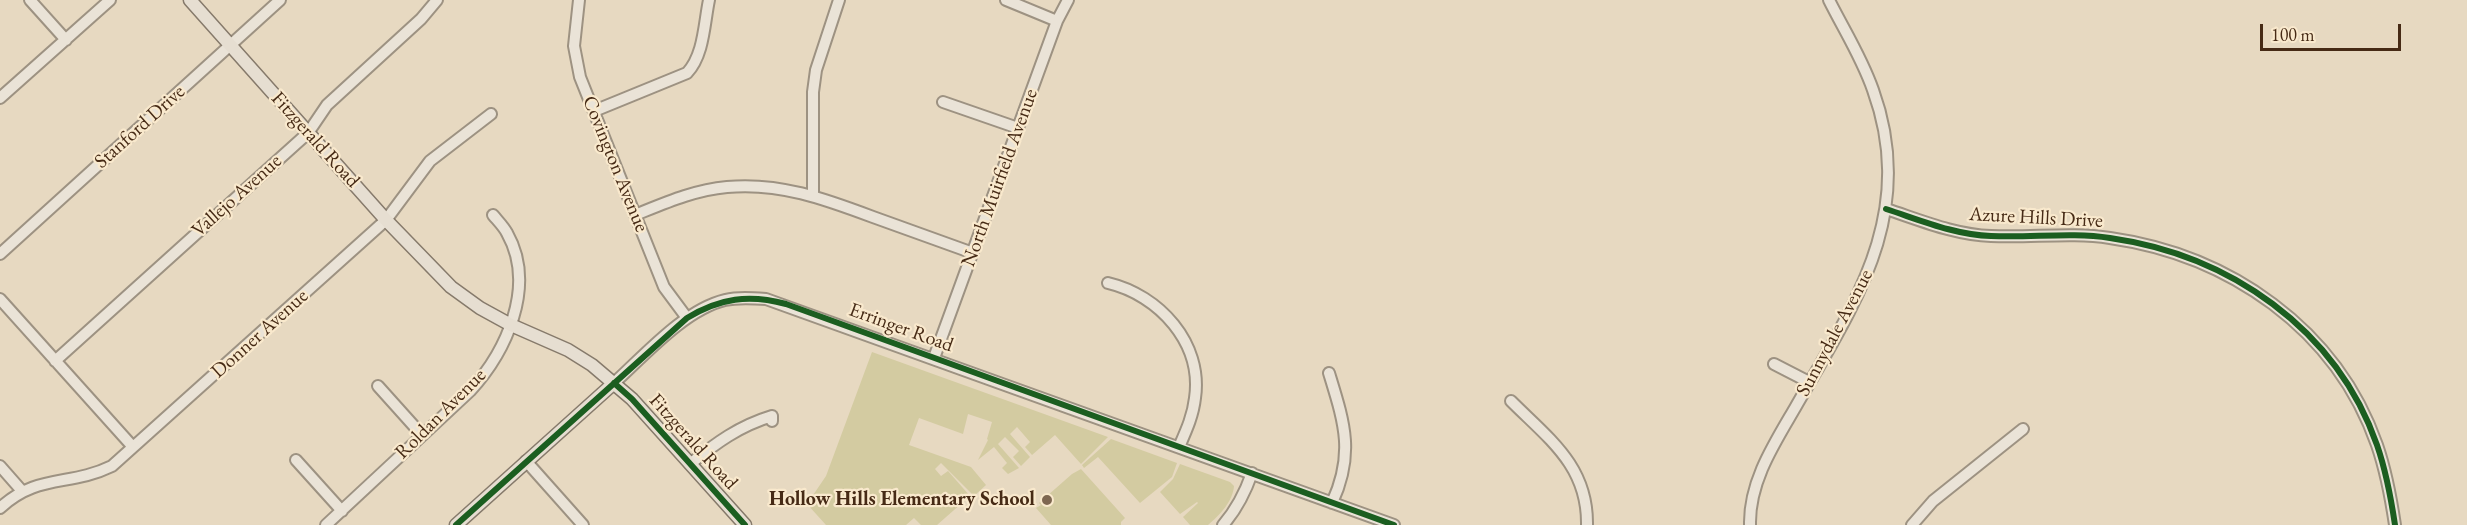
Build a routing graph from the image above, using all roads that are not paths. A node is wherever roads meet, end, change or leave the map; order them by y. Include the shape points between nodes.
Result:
1 (30, 0) edge
2 (110, 0) edge
3 (190, 0) edge
4 (280, 0) edge
5 (437, 0) edge
6 (579, 0) edge
7 (709, 0) edge
8 (839, 0) edge
9 (1006, 0) edge
10 (1068, 0) edge
11 (1829, 0) edge
12 (1057, 21) junction
13 (66, 40) junction
14 (231, 45) junction
15 (0, 98) edge
16 (943, 102) dead end
17 (594, 111) junction
18 (491, 114) dead end
19 (1018, 128) junction
20 (308, 133) junction
21 (813, 195) junction
22 (1886, 209) junction
23 (493, 215) dead end
24 (635, 215) junction
25 (386, 220) junction
26 (972, 253) junction
27 (0, 254) edge
28 (1108, 283) dead end
29 (0, 299) edge
30 (687, 318) junction
31 (511, 325) junction
32 (934, 358) junction
33 (55, 361) junction
34 (1774, 364) dead end
35 (1329, 373) dead end
36 (1809, 382) junction
37 (614, 383) junction
38 (378, 386) dead end
39 (1511, 401) dead end
40 (772, 421) dead end
41 (2023, 429) dead end
42 (422, 435) junction
43 (133, 447) junction
44 (1179, 447) junction
45 (296, 460) dead end
46 (526, 461) junction
47 (690, 464) junction
48 (0, 466) edge
49 (1252, 473) junction
50 (22, 491) junction
51 (1332, 503) junction
52 (0, 508) edge
53 (342, 511) junction
54 (326, 525) edge
55 (456, 525) edge
56 (583, 525) edge
57 (745, 525) edge
58 (1223, 525) edge
59 (1394, 525) edge
60 (1587, 525) edge
61 (1750, 525) edge
62 (1912, 525) edge
63 (2395, 525) edge

1 - 13 street
2 - 13 street
3 - 14 main road, Fitzgerald Road
4 - 14 street, Stanford Drive
5 - 20 street, Vallejo Avenue via 327,105
6 - 17 street, Covington Avenue via 574,46 580,77
7 - 17 street via 698,56 687,73
8 - 21 street via 816,70 813,92
9 - 12 street
10 - 12 street, North Muirfield Avenue
11 - 22 street, Sunnydale Avenue via 1874,91 1888,157
12 - 19 street, North Muirfield Avenue
13 - 15 street
14 - 20 main road, Fitzgerald Road
14 - 27 street, Stanford Drive
16 - 19 street
17 - 24 street, Covington Avenue
18 - 25 street, Donner Avenue via 430,161
19 - 26 street, North Muirfield Avenue
20 - 25 main road, Fitzgerald Road
20 - 33 street, Vallejo Avenue
21 - 24 street via 771,187 725,187 683,196
21 - 26 street
22 - 36 street, Sunnydale Avenue via 1870,271
22 - 63 street, Azure Hills Drive via 1975,235 2088,236 2147,244 2183,254 2248,286 2310,338 2358,404 2389,486
23 - 31 street, Roldan Avenue via 507,233 517,266 518,297
24 - 30 street, Covington Avenue via 664,287
25 - 31 main road, Fitzgerald Road via 451,286
25 - 43 street, Donner Avenue
26 - 32 street, North Muirfield Avenue
28 - 44 street via 1155,305 1173,322 1186,345 1194,369 1195,396 1191,420
29 - 33 street
30 - 32 street, Erringer Road via 725,300 766,298
30 - 37 street, Erringer Road
31 - 37 main road, Fitzgerald Road via 568,350
31 - 42 street, Roldan Avenue via 483,376
32 - 44 street, Erringer Road
33 - 43 street
34 - 36 street
35 - 51 street via 1347,444 1344,472
36 - 61 street, Sunnydale Avenue via 1761,471
37 - 46 main road, Erringer Road
37 - 47 main road, Fitzgerald Road
38 - 42 street
39 - 60 street via 1574,468 1585,497
40 - 47 street via 772,416 731,432
41 - 62 street via 1933,501
42 - 53 street, Roldan Avenue
43 - 50 street, Donner Avenue via 112,466 94,475 46,482
44 - 49 street, Erringer Road
45 - 53 street
46 - 55 main road, Erringer Road
46 - 56 street
47 - 57 main road, Fitzgerald Road
48 - 50 street
49 - 51 street, Erringer Road
49 - 58 street via 1246,491
50 - 52 street, Donner Avenue
51 - 59 street, Erringer Road
53 - 54 street, Roldan Avenue

